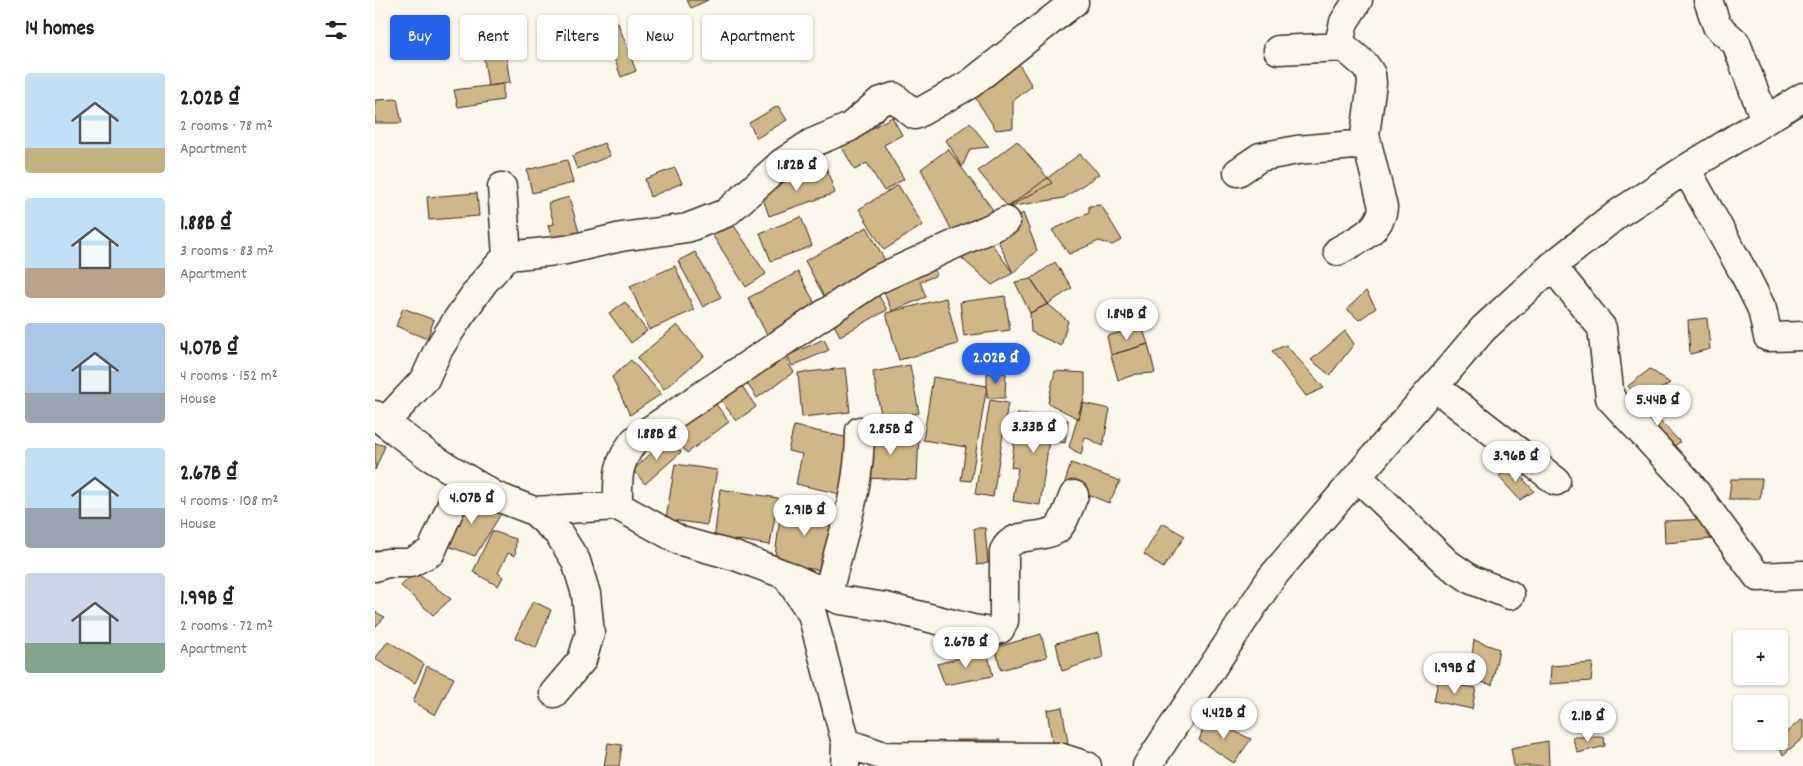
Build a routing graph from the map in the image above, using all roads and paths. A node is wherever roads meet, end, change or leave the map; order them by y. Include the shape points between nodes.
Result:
1 (1358, 0) edge
2 (1709, 0) edge
3 (1074, 2) dead end
4 (1344, 47) junction
5 (1278, 50) dead end
6 (1803, 97) edge
7 (1765, 120) junction
8 (1366, 144) junction
9 (1686, 169) junction
10 (1238, 172) dead end
11 (502, 187) dead end
12 (1006, 222) dead end
13 (1338, 251) dead end
14 (507, 256) junction
15 (1552, 266) junction
16 (1803, 336) edge
17 (1435, 387) junction
18 (380, 419) edge
19 (860, 431) dead end
20 (465, 477) junction
21 (1358, 477) junction
22 (1556, 481) dead end
23 (1074, 495) dead end
24 (618, 506) junction
25 (534, 511) junction
26 (375, 567) edge
27 (786, 575) junction
28 (1803, 575) edge
29 (828, 594) junction
30 (1510, 595) dead end
31 (554, 693) dead end
32 (845, 754) edge
33 (1087, 766) edge
34 (1147, 766) edge

1 - 4 street via 1341,30 1340,39
2 - 7 street via 1717,26 1736,43
3 - 14 street via 970,84 915,114 894,97 879,102 850,127 812,143 782,162 726,213 687,228 621,237 566,250
4 - 5 street
4 - 8 street via 1371,74
6 - 7 street
7 - 9 street
8 - 10 street via 1260,157
8 - 13 street via 1381,195 1382,217 1373,230
9 - 15 street via 1619,213
9 - 16 street via 1746,277 1761,309 1768,337
11 - 14 street
12 - 24 street via 874,281 634,441 623,456
14 - 18 street via 457,320 425,379
15 - 17 street via 1483,329
15 - 28 street via 1602,328 1610,398 1688,482 1758,577
17 - 21 street
17 - 22 street
18 - 20 street via 429,456
19 - 29 street via 859,474
20 - 25 street via 495,496
20 - 26 street via 431,552 410,563
21 - 30 street via 1447,563 1472,580
21 - 34 street via 1271,577
23 - 29 street via 1058,529 1007,544 1000,629 991,632 947,624 886,607 840,600
24 - 25 street
24 - 27 street via 681,541
25 - 31 street via 559,534 576,561 586,594 590,633 581,660
27 - 29 street
27 - 32 street via 812,614
32 - 33 street via 1059,757

